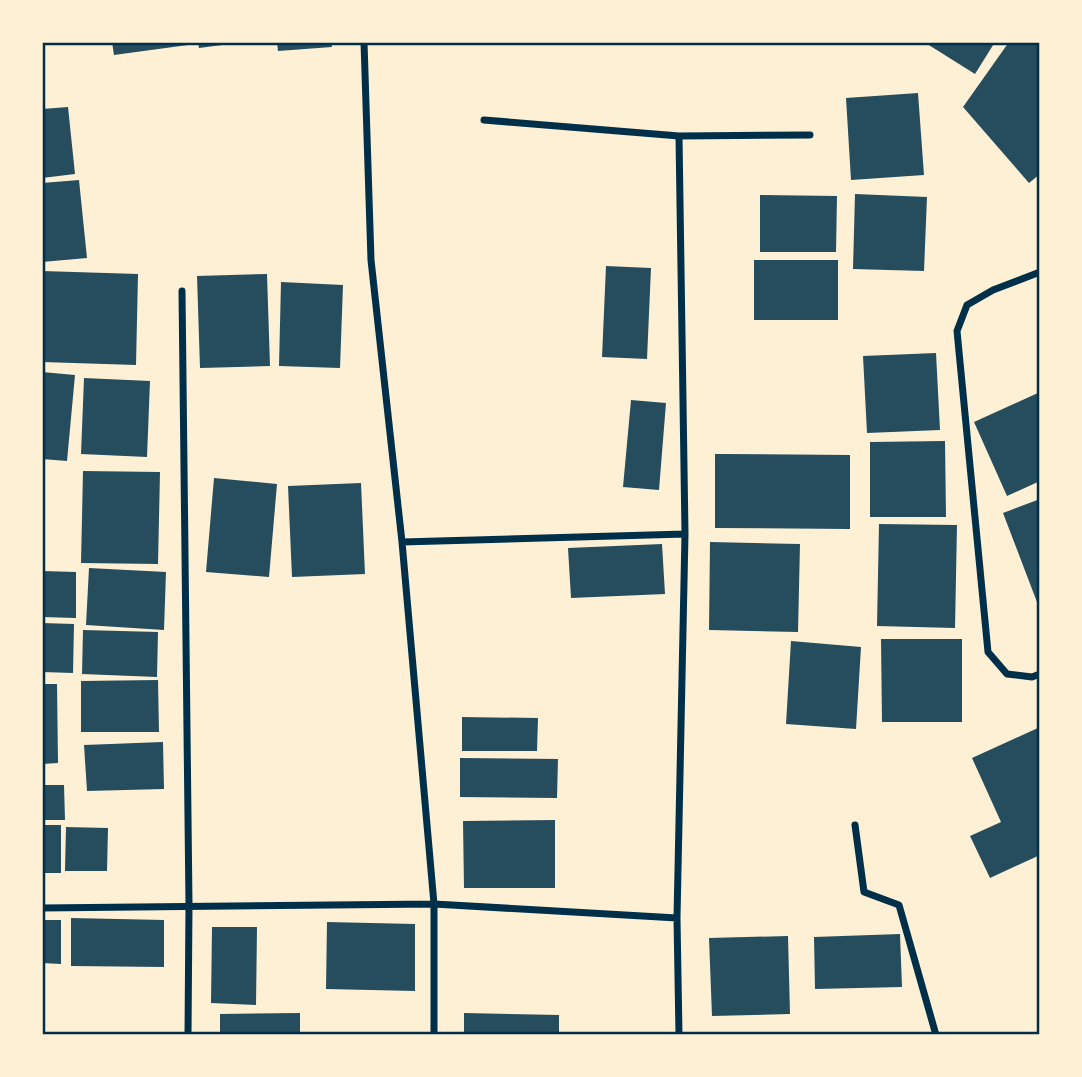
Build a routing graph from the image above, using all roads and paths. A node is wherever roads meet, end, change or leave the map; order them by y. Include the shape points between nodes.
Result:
1 (364, 42) edge
2 (484, 120) dead end
3 (810, 135) dead end
4 (679, 136) junction
5 (1040, 272) edge
6 (182, 291) dead end
7 (685, 534) junction
8 (402, 542) junction
9 (1040, 674) edge
10 (855, 825) dead end
11 (434, 904) junction
12 (189, 905) junction
13 (42, 908) edge
14 (677, 918) junction
15 (188, 1035) edge
16 (433, 1035) edge
17 (679, 1035) edge
18 (936, 1035) edge

1 - 8 street via 371,260
2 - 4 street
3 - 4 street
4 - 7 street
5 - 9 street via 967,305 957,331 988,652 1007,674
6 - 12 street
7 - 8 street
7 - 14 street
8 - 11 street
10 - 18 street via 864,892 899,905
11 - 12 street
11 - 14 street
11 - 16 street
12 - 13 street
12 - 15 street
14 - 17 street

